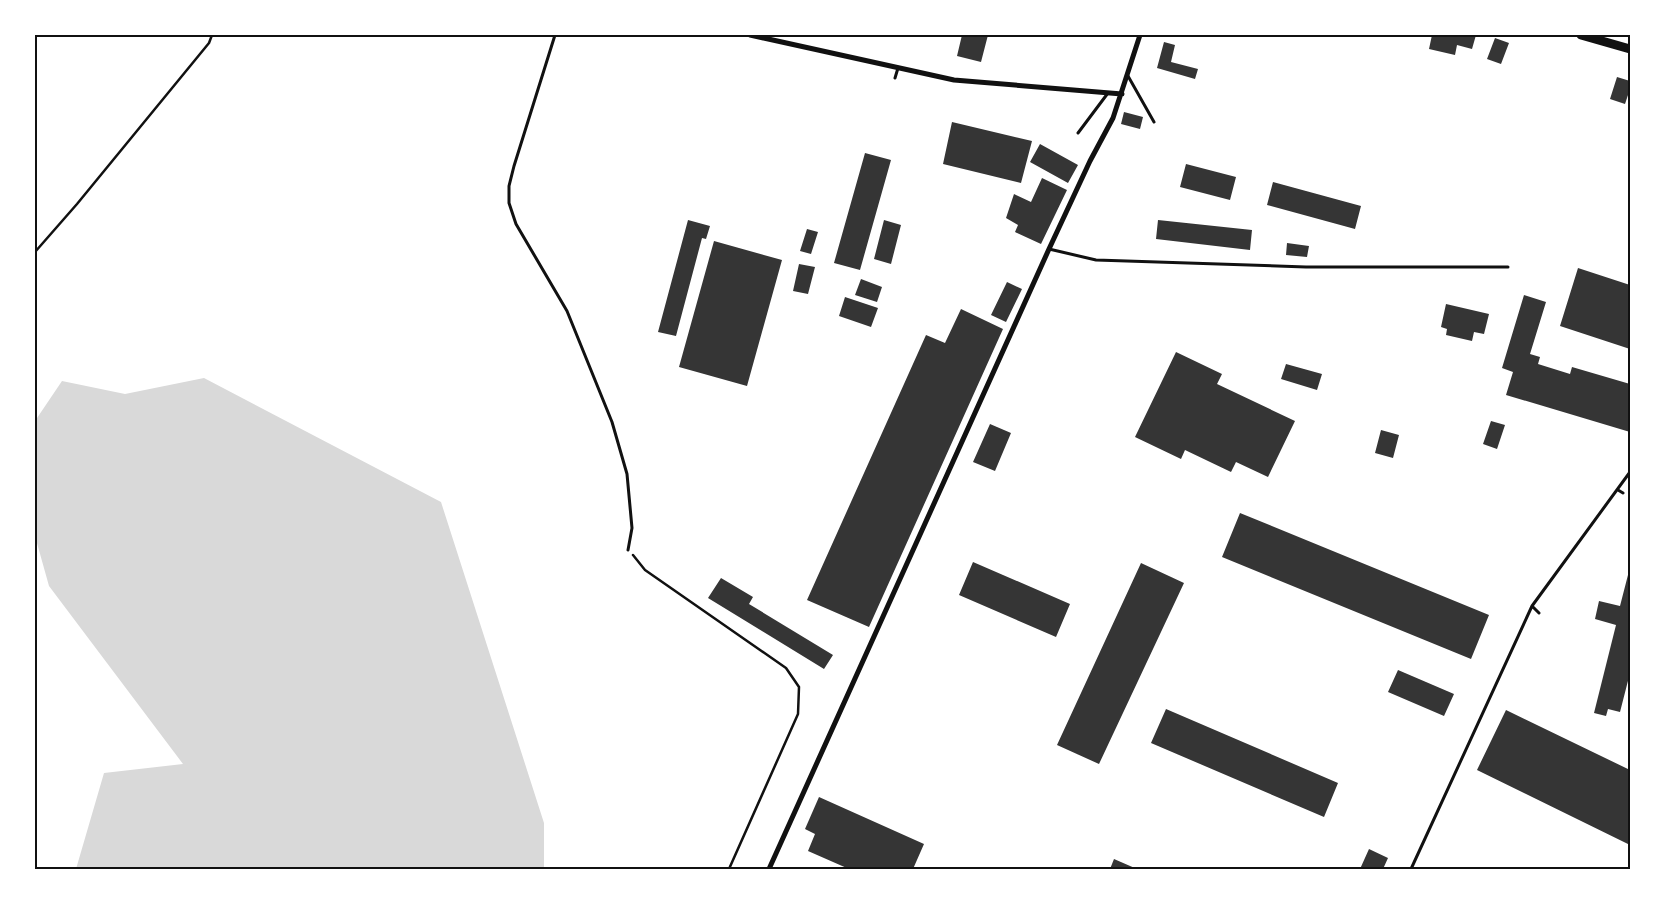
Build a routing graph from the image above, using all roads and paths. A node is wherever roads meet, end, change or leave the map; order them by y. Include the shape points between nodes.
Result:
1 (212, 35) edge
2 (556, 35) edge
3 (750, 35) edge
4 (1140, 35) edge
5 (1581, 35) edge
6 (1630, 49) edge
7 (898, 68) junction
8 (1128, 75) junction
9 (895, 78) dead end
10 (1108, 93) junction
11 (1122, 94) junction
12 (1154, 122) dead end
13 (1078, 133) dead end
14 (1049, 249) junction
15 (35, 252) edge
16 (1508, 267) dead end
17 (1630, 472) edge
18 (1618, 490) junction
19 (1623, 493) dead end
20 (628, 550) joint
21 (1532, 606) junction
22 (1539, 613) dead end
23 (729, 869) edge
24 (769, 869) edge
25 (1411, 869) edge

1 - 15 path via 209,44
2 - 20 lane via 514,166 509,203 516,224 567,311 612,422 627,474 632,528
3 - 7 street
4 - 8 street
5 - 6 main road
7 - 9 lane
7 - 10 street via 954,80
8 - 11 street
8 - 12 lane
10 - 11 street
10 - 13 lane
11 - 14 street
14 - 16 lane via 1096,260 1306,267
14 - 24 street
17 - 18 lane
18 - 19 lane
18 - 21 lane
20 - 23 path via 645,570 786,668 799,687 798,714
21 - 22 lane
21 - 25 lane

